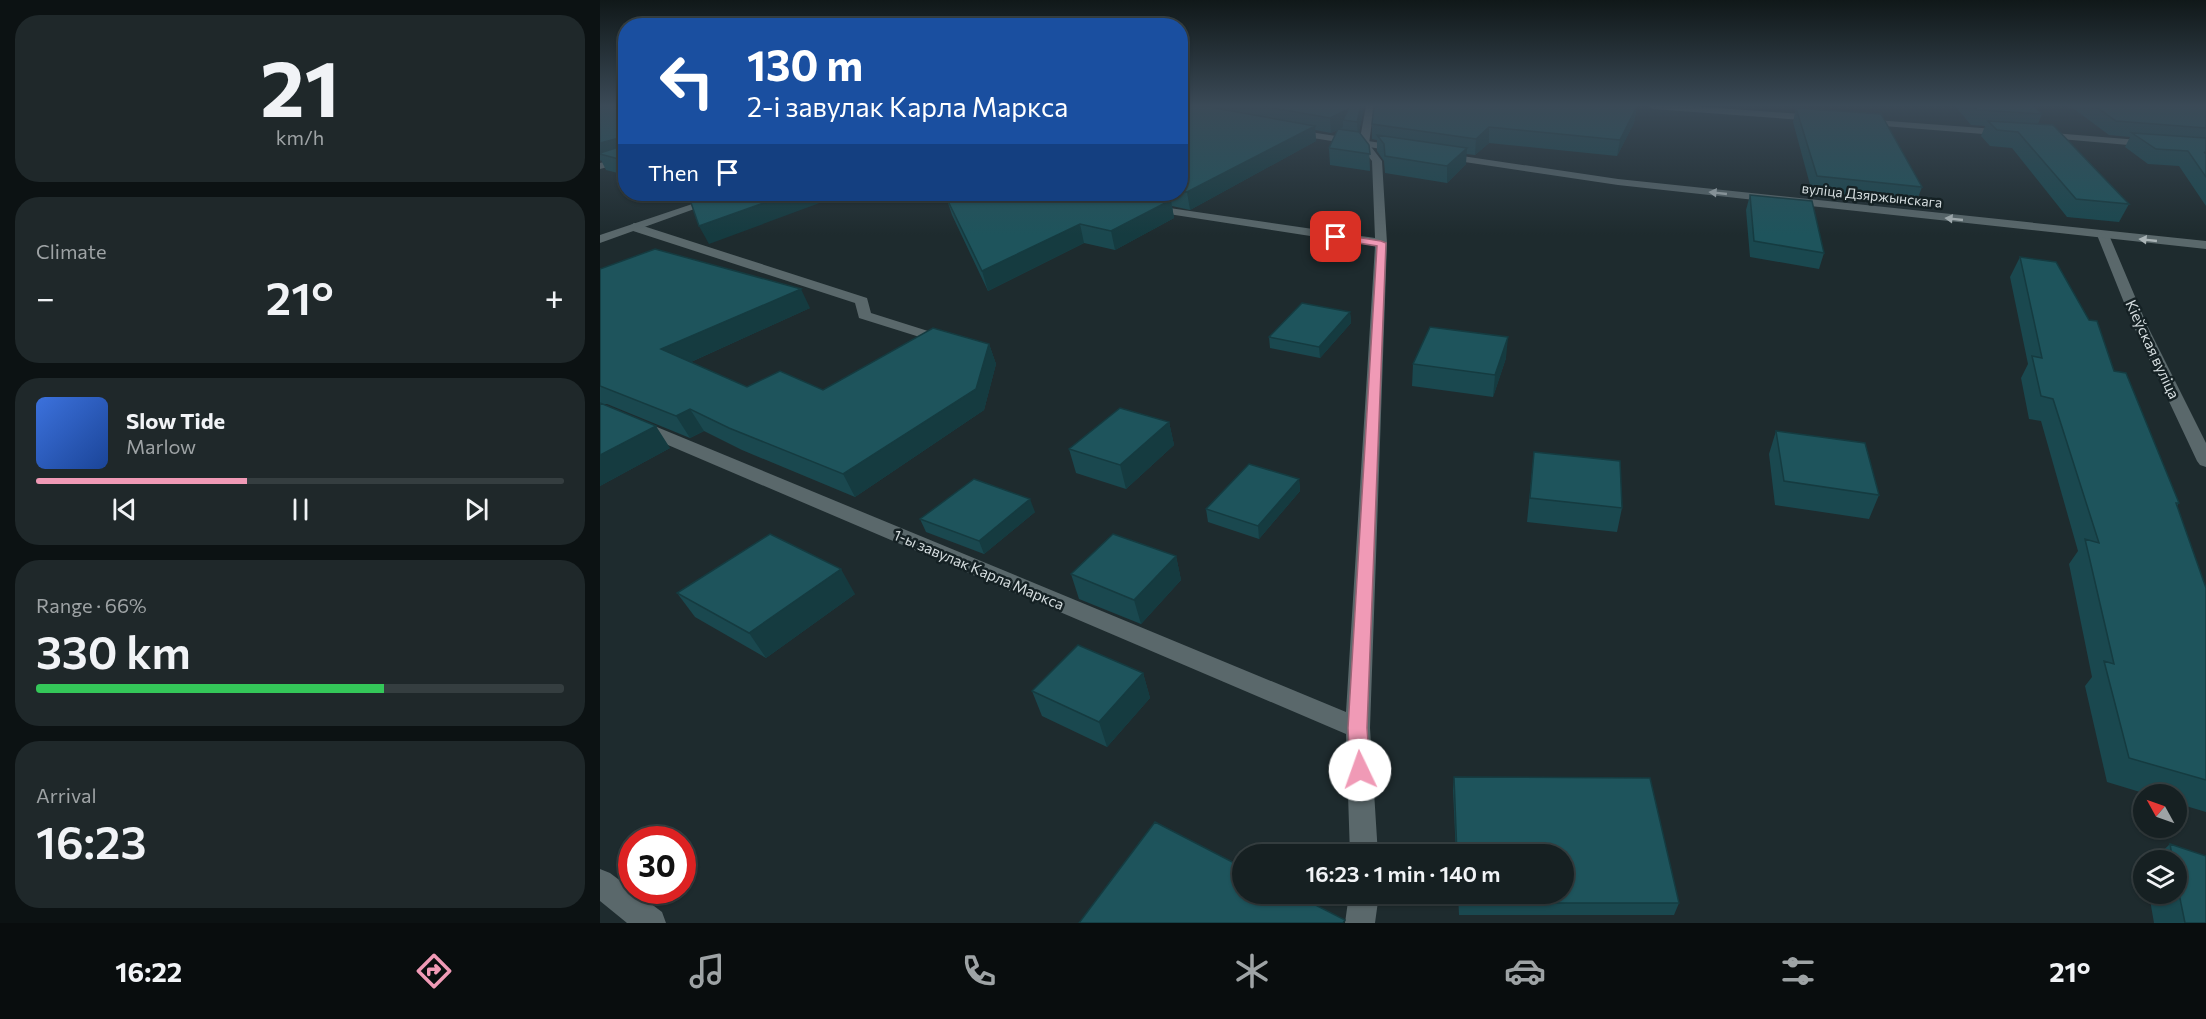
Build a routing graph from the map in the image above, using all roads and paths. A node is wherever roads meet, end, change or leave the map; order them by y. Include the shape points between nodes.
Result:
1 (1368, 149) edge
2 (1397, 149) edge
3 (1410, 151) edge
4 (1433, 154) edge
5 (618, 161) edge
6 (600, 166) edge
7 (711, 201) edge
8 (1135, 205) edge
9 (634, 228) junction
10 (2103, 235) junction
11 (600, 239) edge
12 (1381, 243) junction
13 (2206, 245) edge
14 (942, 340) edge
15 (600, 410) edge
16 (2206, 461) edge
17 (1358, 728) junction
18 (1363, 844) edge
19 (600, 883) edge
20 (1363, 904) edge
21 (651, 923) edge
22 (1360, 923) edge

1 - 12 street via 1377,161
2 - 3 street
10 -> 4 street, вуліца Дзяржынскага via 1618,182
5 - 6 street
7 - 9 street
8 - 12 street
9 - 11 street
9 - 14 street via 861,301 864,315
13 -> 10 street, вуліца Дзяржынскага
10 - 16 street, Кіеўская вуліца via 2140,325
12 - 17 street
15 - 17 street, 1-ы завулак Карла Маркса
17 - 18 street
19 - 21 street
20 - 22 street

